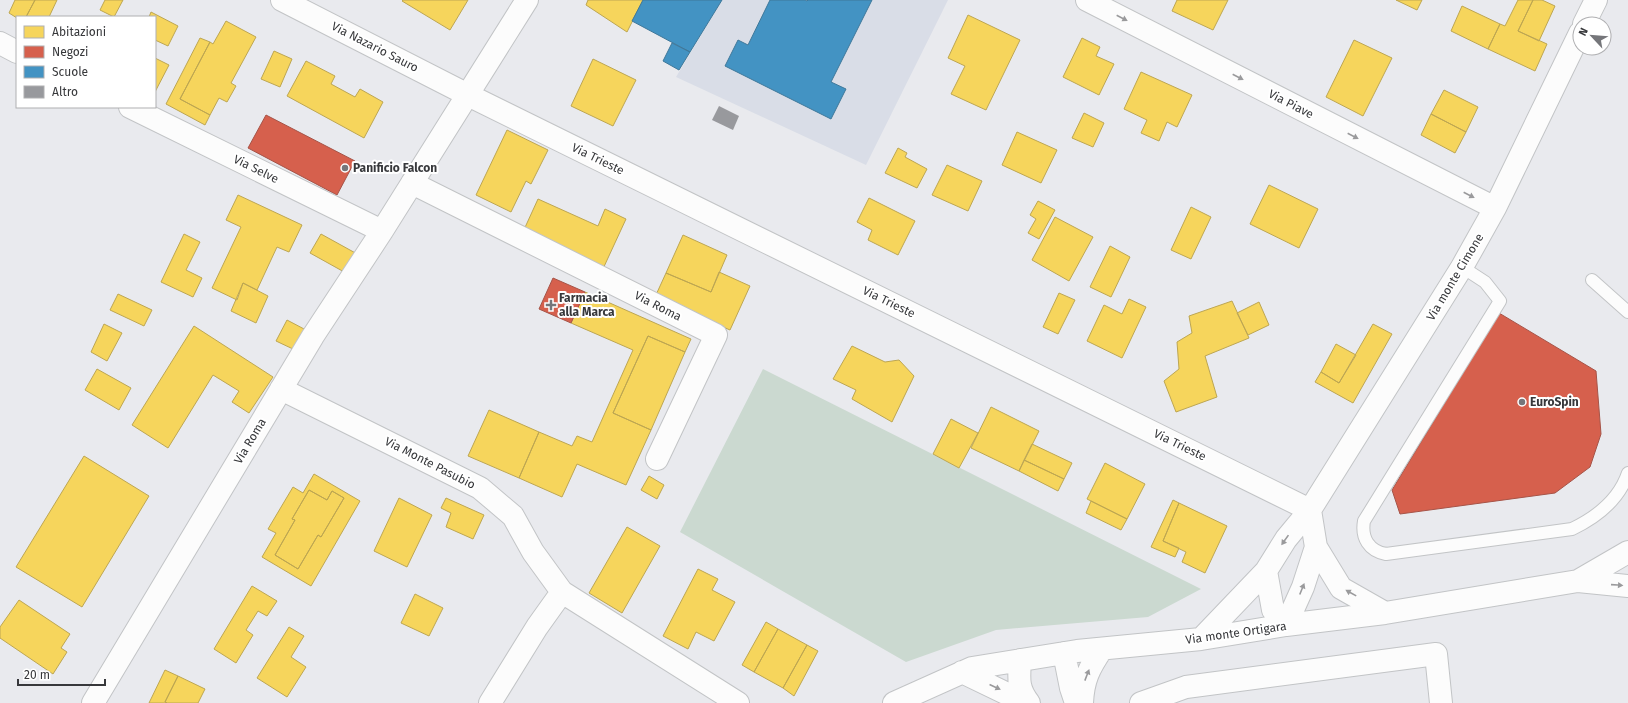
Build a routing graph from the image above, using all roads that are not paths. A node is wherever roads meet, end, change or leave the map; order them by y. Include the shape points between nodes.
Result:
1 (282, 0) edge
2 (528, 0) edge
3 (1087, 0) edge
4 (1596, 0) edge
5 (1588, 16) edge
6 (0, 43) edge
7 (1572, 49) edge
8 (16, 51) edge
9 (468, 95) junction
10 (132, 108) edge
11 (412, 183) junction
12 (1495, 208) junction
13 (382, 231) junction
14 (1462, 267) junction
15 (1592, 280) dead end
16 (1628, 312) edge
17 (281, 389) junction
18 (657, 459) dead end
19 (1628, 473) edge
20 (1310, 510) junction
21 (1316, 547) junction
22 (1628, 552) edge
23 (1266, 571) junction
24 (1578, 581) junction
25 (1628, 586) edge
26 (562, 592) junction
27 (1385, 612) junction
28 (1286, 625) junction
29 (1201, 639) junction
30 (1102, 649) junction
31 (1064, 653) junction
32 (1020, 660) junction
33 (962, 672) junction
34 (897, 702) edge
35 (93, 703) edge
36 (490, 703) edge
37 (738, 703) edge
38 (1026, 703) edge
39 (1029, 703) edge
40 (1076, 703) edge
41 (1082, 703) edge
42 (1141, 703) edge
43 (1441, 703) edge

1 - 9 street, Via Nazario Sauro
2 - 9 street, Via Roma
3 -> 12 street, Via Piave
4 - 5 street
6 - 8 street
7 - 12 street, Via monte Cimone
9 - 11 street, Via Roma
9 - 20 street, Via Trieste
10 - 13 street, Via Selve
11 - 13 street, Via Roma
11 - 18 street, Via Roma via 716,335
12 - 14 street, Via monte Cimone
13 - 17 street, Via Roma
14 - 19 lane via 1485,282 1500,300 1364,521 1367,543 1378,553 1386,554 1572,529 1603,511 1615,497
14 - 20 street, Via monte Cimone
15 - 16 lane
17 - 26 street, Via Monte Pasubio via 480,488 513,516
17 - 35 street, Via Roma
20 - 21 street
20 -> 23 street, Via monte Cimone via 1286,539
27 -> 21 street via 1341,588
28 -> 21 street via 1303,587
22 - 24 street, Via monte Ortigara
23 - 28 street via 1273,610
23 - 29 street, Via monte Cimone
24 -> 25 street, Via monte Ortigara
24 - 27 street, Via monte Ortigara
26 - 36 street
26 - 37 street, Via Monte Pasubio
27 - 28 street, Via monte Ortigara
28 - 29 street, Via monte Ortigara
29 - 30 street, Via monte Ortigara
30 - 31 street, Via monte Ortigara
41 -> 30 street via 1083,687 1091,666
31 - 32 street, Via monte Ortigara
31 - 40 street
32 - 33 street, Via monte Ortigara
32 - 39 street via 1019,684
33 - 34 street, Via monte Ortigara
33 -> 38 street
42 - 43 street via 1186,687 1436,654

